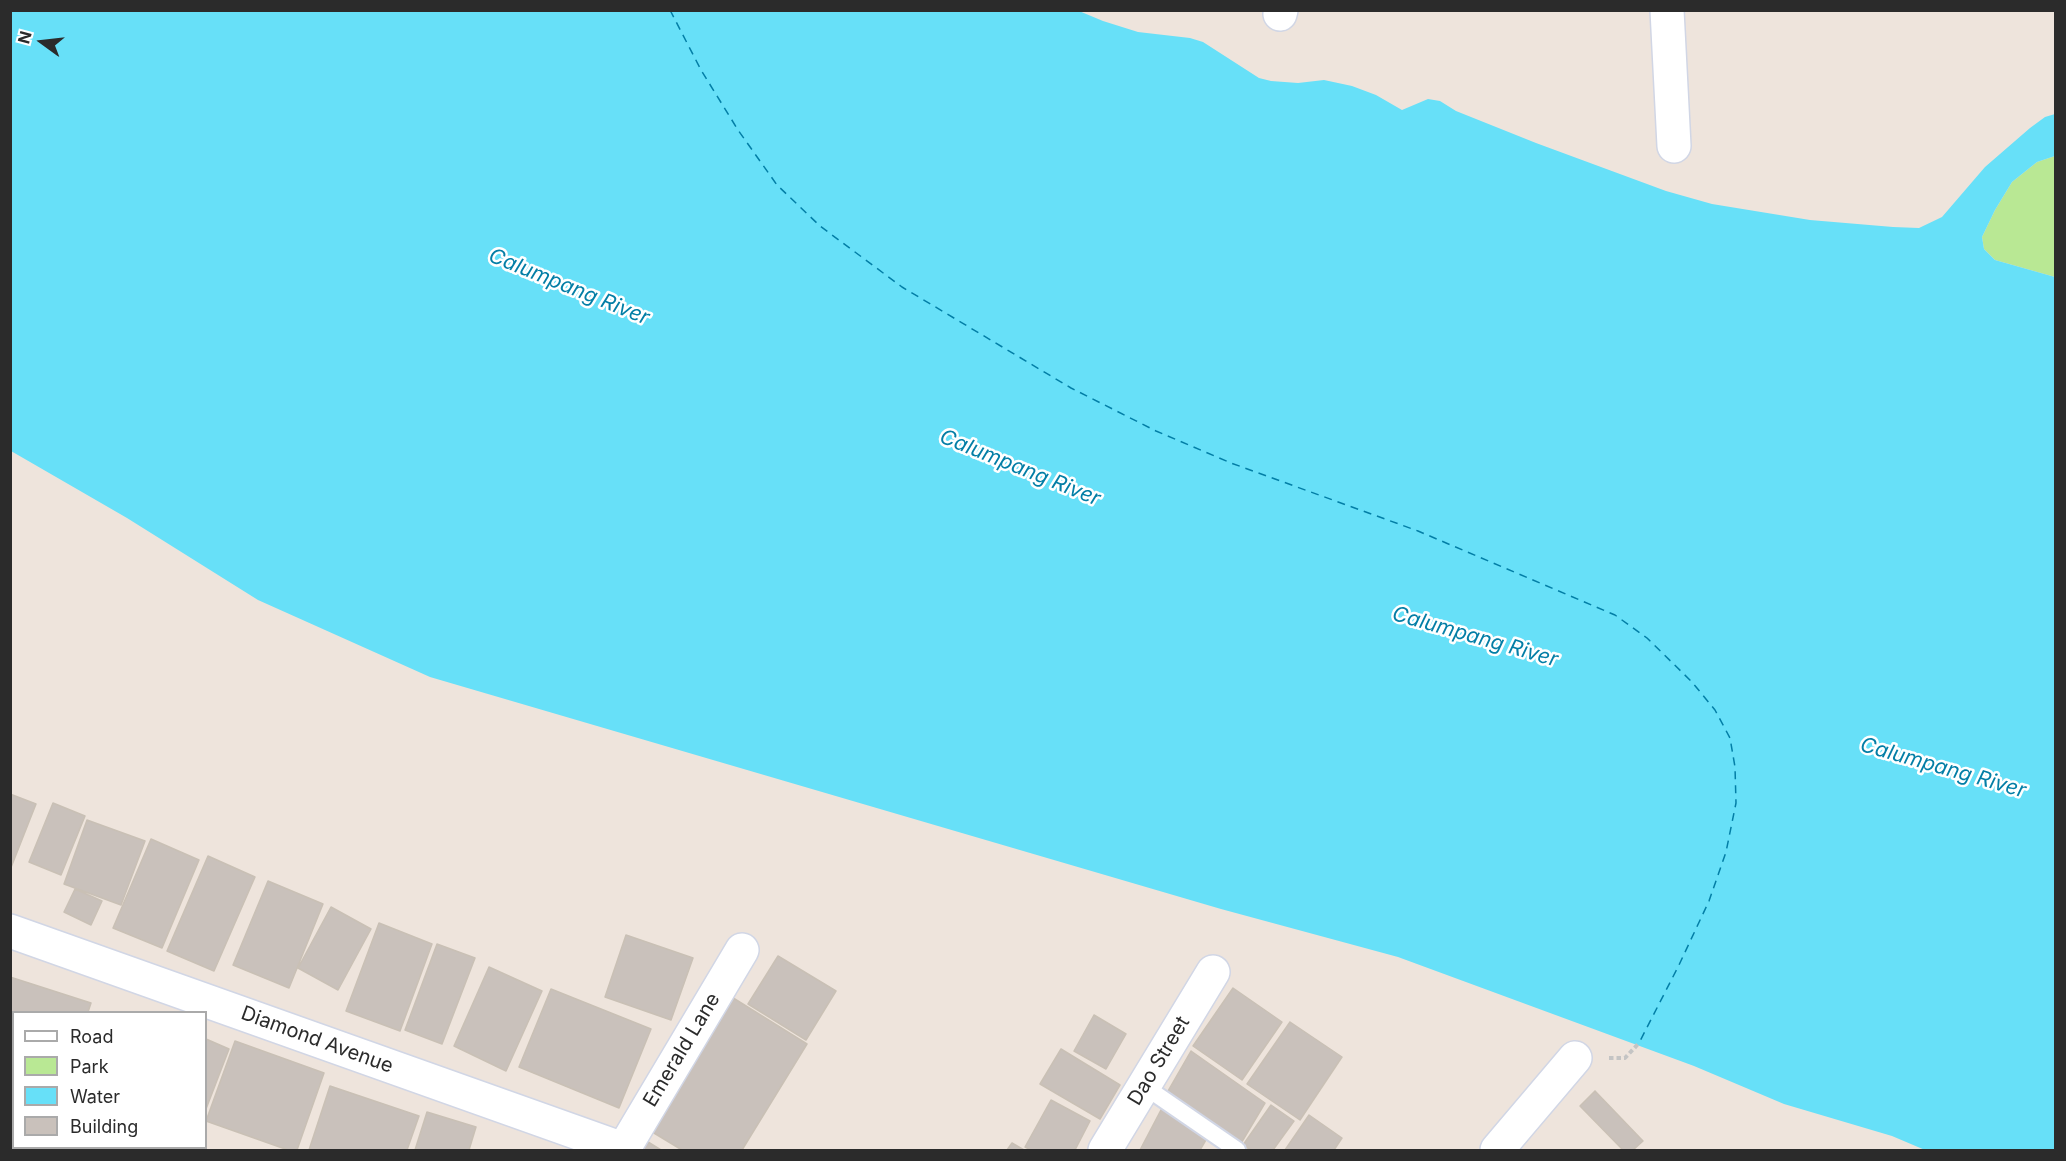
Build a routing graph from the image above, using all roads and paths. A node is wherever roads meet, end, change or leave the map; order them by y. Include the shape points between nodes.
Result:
1 (1667, 10) edge
2 (1674, 146) dead end
3 (10, 931) edge
4 (742, 950) dead end
5 (1213, 972) dead end
6 (1639, 1044) dead end
7 (1575, 1058) dead end
8 (1625, 1058) dead end
9 (1144, 1086) junction
10 (623, 1150) edge
11 (1105, 1150) edge
12 (1238, 1150) edge
13 (1497, 1150) edge

1 - 2 street
3 - 10 street, Diamond Avenue
4 - 10 street, Emerald Lane
5 - 9 street, Dao Street
6 - 8 path
7 - 13 street
9 - 11 street, Dao Street
9 - 12 lane

